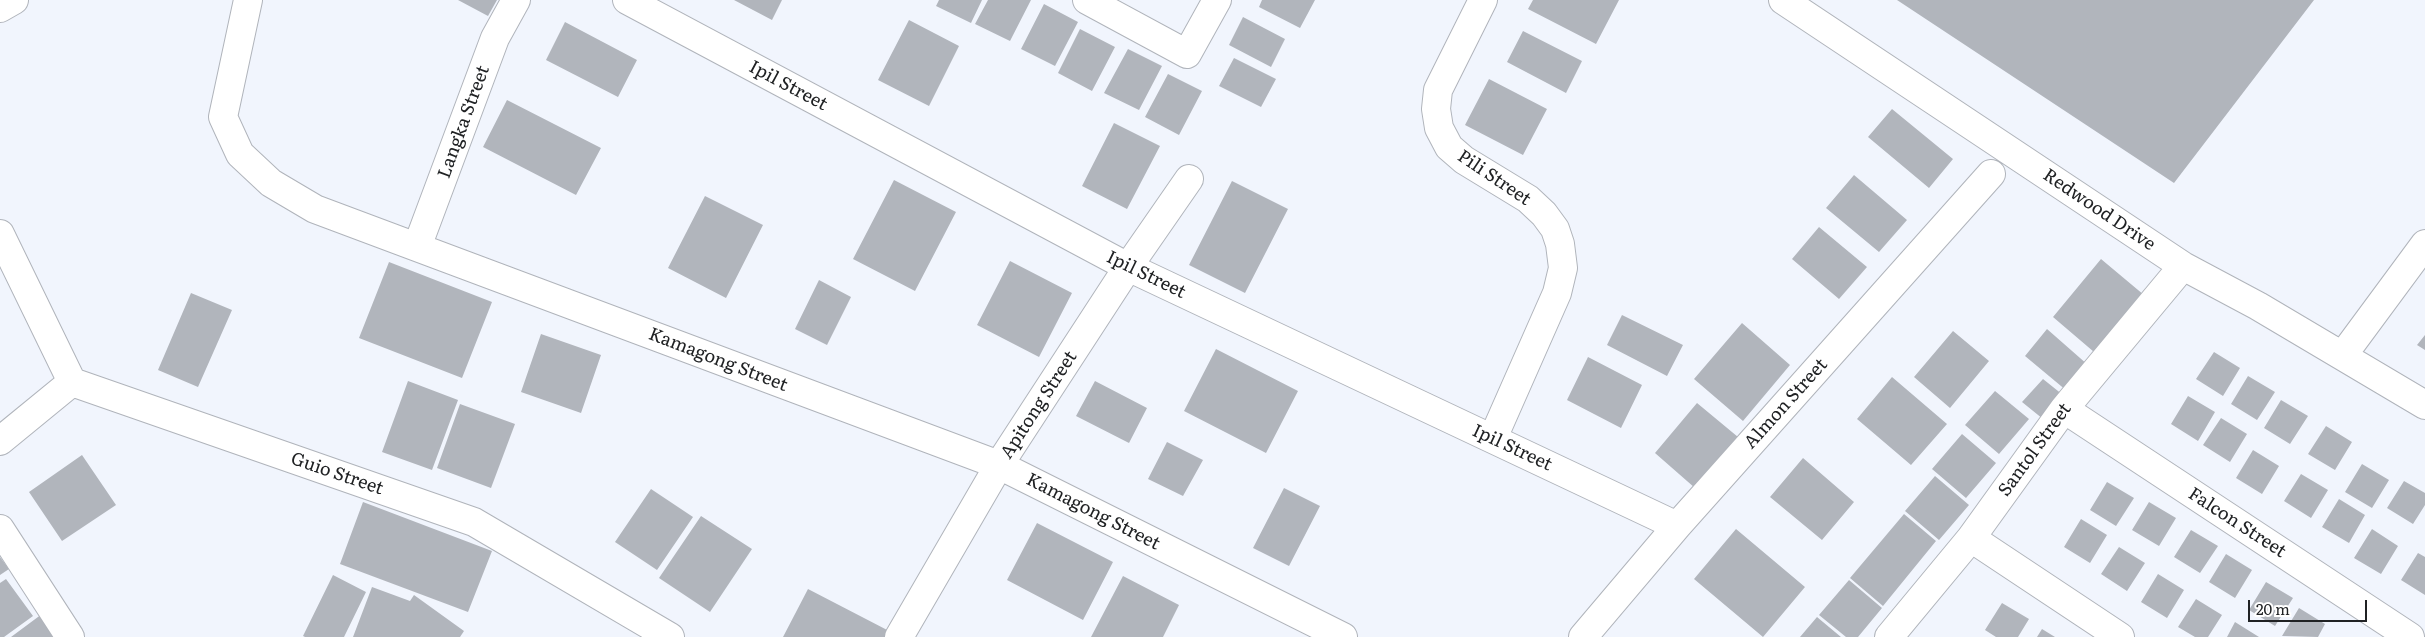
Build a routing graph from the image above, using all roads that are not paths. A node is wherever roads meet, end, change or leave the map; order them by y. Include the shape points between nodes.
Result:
1 (14, 0) edge
2 (248, 0) edge
3 (516, 0) edge
4 (627, 0) edge
5 (1087, 0) edge
6 (1216, 0) edge
7 (1483, 0) edge
8 (1783, 0) edge
9 (0, 8) edge
10 (1991, 174) dead end
11 (1189, 179) dead end
12 (0, 234) edge
13 (2425, 244) edge
14 (417, 247) junction
15 (2183, 266) junction
16 (1128, 267) junction
17 (2343, 356) junction
18 (72, 382) junction
19 (2425, 405) edge
20 (2064, 408) junction
21 (1493, 438) junction
22 (0, 441) edge
23 (1000, 466) junction
24 (1677, 526) junction
25 (0, 529) edge
26 (1972, 538) junction
27 (70, 637) edge
28 (670, 637) edge
29 (898, 637) edge
30 (1343, 637) edge
31 (1583, 637) edge
32 (1890, 637) edge
33 (2120, 637) edge
34 (2410, 637) edge

1 - 9 street
2 - 14 street, Kamagong Street via 223,117 240,154 271,183 315,209
3 - 14 street, Langka Street via 495,38
4 - 16 street, Ipil Street
5 - 6 street via 1187,54
7 - 21 street, Pili Street via 1438,90 1436,109 1440,128 1449,147 1464,160 1528,199 1544,214 1560,244 1563,268 1557,292
8 - 15 street, Redwood Drive
10 - 24 street, Almon Street
11 - 16 street, Apitong Street
12 - 18 street
13 - 17 street
14 - 23 street, Kamagong Street
15 - 17 street, Redwood Drive
15 - 20 street, Santol Street
16 - 21 street, Ipil Street
16 - 23 street, Apitong Street
17 - 19 street, Redwood Drive
18 - 22 street
18 - 28 street, Guio Street via 474,522
20 - 26 street, Santol Street
20 - 34 street, Falcon Street
21 - 24 street, Ipil Street
23 - 29 street, Apitong Street
23 - 30 street, Kamagong Street
24 - 31 street, Almon Street
25 - 27 street
26 - 32 street, Santol Street
26 - 33 street

